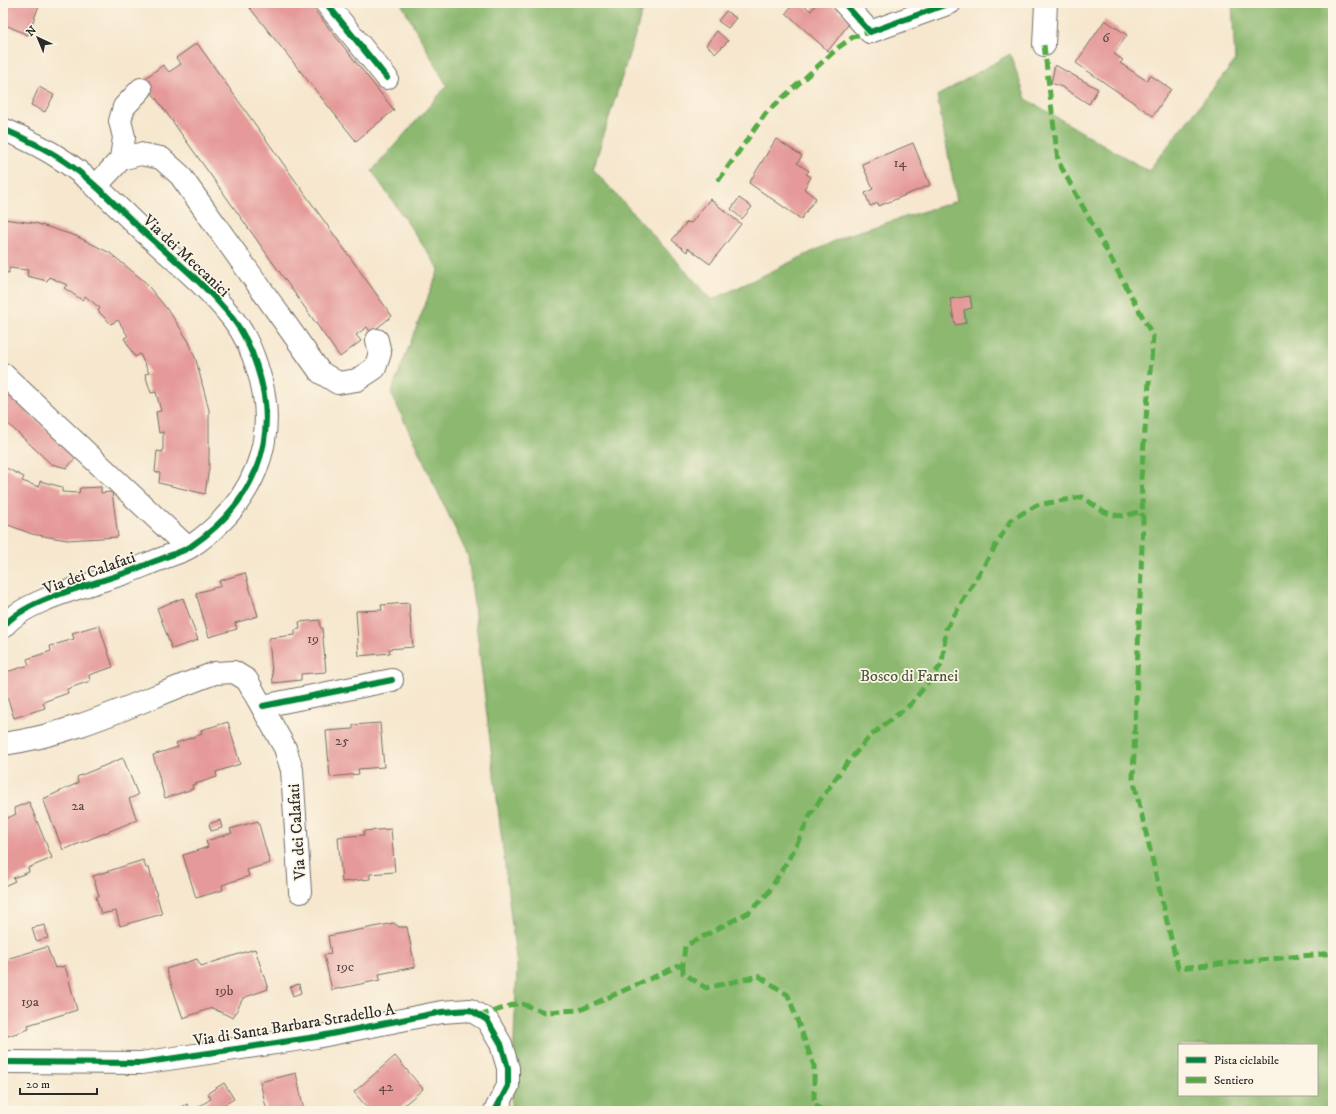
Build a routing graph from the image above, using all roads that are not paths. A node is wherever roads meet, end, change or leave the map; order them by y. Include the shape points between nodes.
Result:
1 (326, 3) edge
2 (844, 3) edge
3 (950, 3) edge
4 (1046, 3) edge
5 (1044, 45) dead end
6 (387, 78) dead end
7 (141, 89) dead end
8 (3, 129) edge
9 (121, 159) junction
10 (95, 187) junction
11 (377, 340) dead end
12 (3, 374) edge
13 (188, 548) junction
14 (3, 626) edge
15 (392, 680) dead end
16 (263, 706) junction
17 (3, 744) edge
18 (300, 892) dead end
19 (3, 1062) edge
20 (495, 1111) edge

1 - 6 street
2 - 3 street via 870,32
4 - 5 street
7 - 9 street via 124,107 120,120 124,137
8 - 10 street, Via dei Meccanici via 36,144 66,162
9 - 10 street
9 - 11 street, Via dei Meccanici via 140,154 161,158 180,175 320,372 338,383 357,380 375,368 380,353
10 - 13 street, Via dei Meccanici via 213,295 235,321 252,351 263,384 267,412 264,444 255,475 237,504 217,526
12 - 13 street
13 - 14 street, Via dei Calafati via 125,573 53,597 10,618
15 - 16 street
16 - 17 street, Via dei Calafati via 247,680 234,672 215,673 90,722 56,733
16 - 18 street, Via dei Calafati via 285,748 292,770
19 - 20 street, Via di Santa Barbara Stradello A via 141,1063 316,1036 442,1012 470,1010 486,1020 501,1044 508,1068 508,1086

